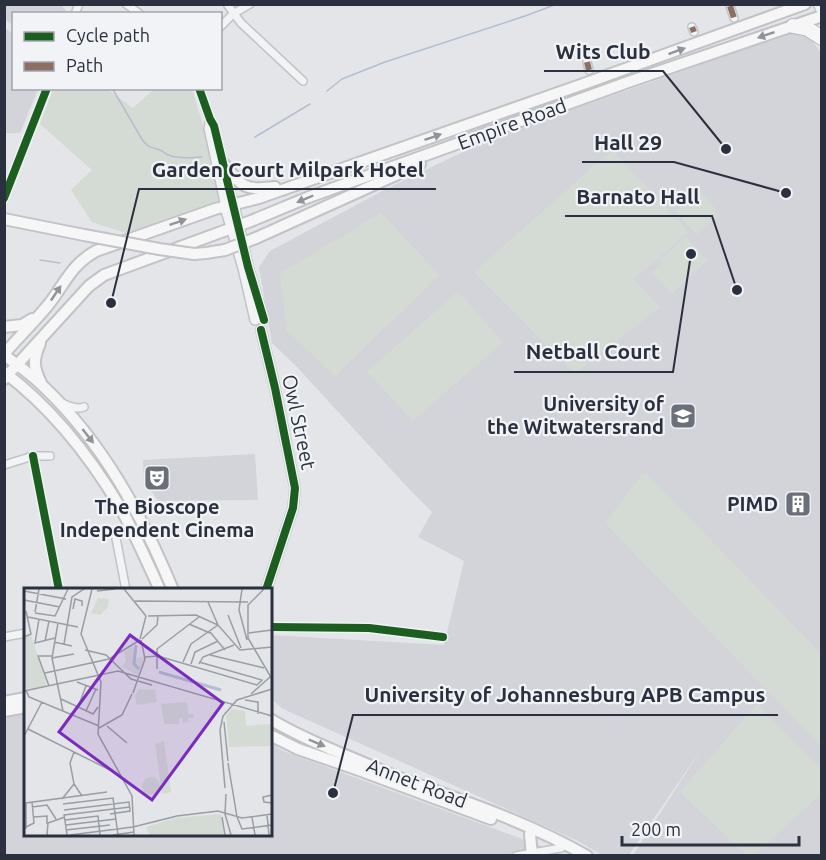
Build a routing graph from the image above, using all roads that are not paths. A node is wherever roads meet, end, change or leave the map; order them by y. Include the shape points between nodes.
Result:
1 (227, 4) edge
2 (249, 4) edge
3 (805, 4) edge
4 (817, 4) edge
5 (730, 6) edge
6 (233, 14) junction
7 (822, 15) edge
8 (734, 18) dead end
9 (222, 25) edge
10 (792, 26) junction
11 (822, 38) edge
12 (303, 81) dead end
13 (46, 90) edge
14 (200, 90) edge
15 (210, 119) junction
16 (437, 152) junction
17 (224, 164) junction
18 (295, 185) junction
19 (4, 198) edge
20 (229, 206) junction
21 (6, 220) edge
22 (235, 227) junction
23 (40, 314) junction
24 (4, 327) edge
25 (42, 338) junction
26 (4, 355) edge
27 (18, 364) junction
28 (6, 375) edge
29 (42, 385) junction
30 (60, 402) junction
31 (84, 407) dead end
32 (33, 456) junction
33 (50, 456) dead end
34 (4, 465) edge
35 (115, 533) dead end
36 (60, 588) edge
37 (126, 588) edge
38 (158, 588) edge
39 (172, 588) edge
40 (267, 588) edge
41 (272, 627) edge
42 (24, 633) edge
43 (5, 636) edge
44 (444, 637) dead end
45 (24, 698) edge
46 (4, 702) edge
47 (24, 707) edge
48 (4, 711) edge
49 (272, 720) edge
50 (272, 736) edge
51 (454, 801) junction
52 (501, 819) junction
53 (530, 834) junction
54 (567, 848) edge
55 (533, 854) edge
56 (516, 855) edge
57 (586, 855) edge

1 - 6 street
2 - 6 street
18 -> 3 main road, Empire Road
4 - 7 street
5 - 8 street
6 - 9 street
6 - 12 street
7 - 10 main road, Empire Road
10 - 11 highway via 808,29
10 -> 16 main road, Empire Road
13 - 19 street
14 - 15 street
15 - 17 street
15 - 20 street via 208,128
16 - 21 main road, bridge via 416,166 256,238 206,254
16 -> 22 main road, Empire Road
17 - 18 main road via 249,188
17 - 20 street
18 - 20 main road, Empire Road
20 - 22 street
23 -> 20 main road, Empire Road via 69,273 87,256
22 - 25 main road, Empire Road via 101,277
22 - 40 street, Owl Street via 246,279 260,320 266,325 261,330 295,488 290,520
23 - 24 main road via 22,325
23 - 26 main road, Empire Road
25 - 27 main road, Empire Road
25 - 29 main road via 34,360
26 - 27 main road
27 - 28 main road, Empire Road
27 - 29 main road
28 - 38 main road via 35,396 90,461 120,509
29 - 30 main road
30 - 31 street
30 -> 39 main road via 113,470 137,511
32 - 33 street
32 - 34 street
32 - 36 street
35 - 37 street
41 - 44 street via 369,628
42 - 43 street
45 - 46 main road
47 - 48 main road
49 -> 51 main road, Annet Road via 300,736
50 - 51 main road, Annet Road via 298,749
51 - 52 main road, Annet Road
52 - 53 main road, Annet Road
52 - 54 main road, Annet Road
53 - 54 main road, Annet Road
53 - 55 main road
54 - 55 street
54 - 57 main road
55 - 56 street

